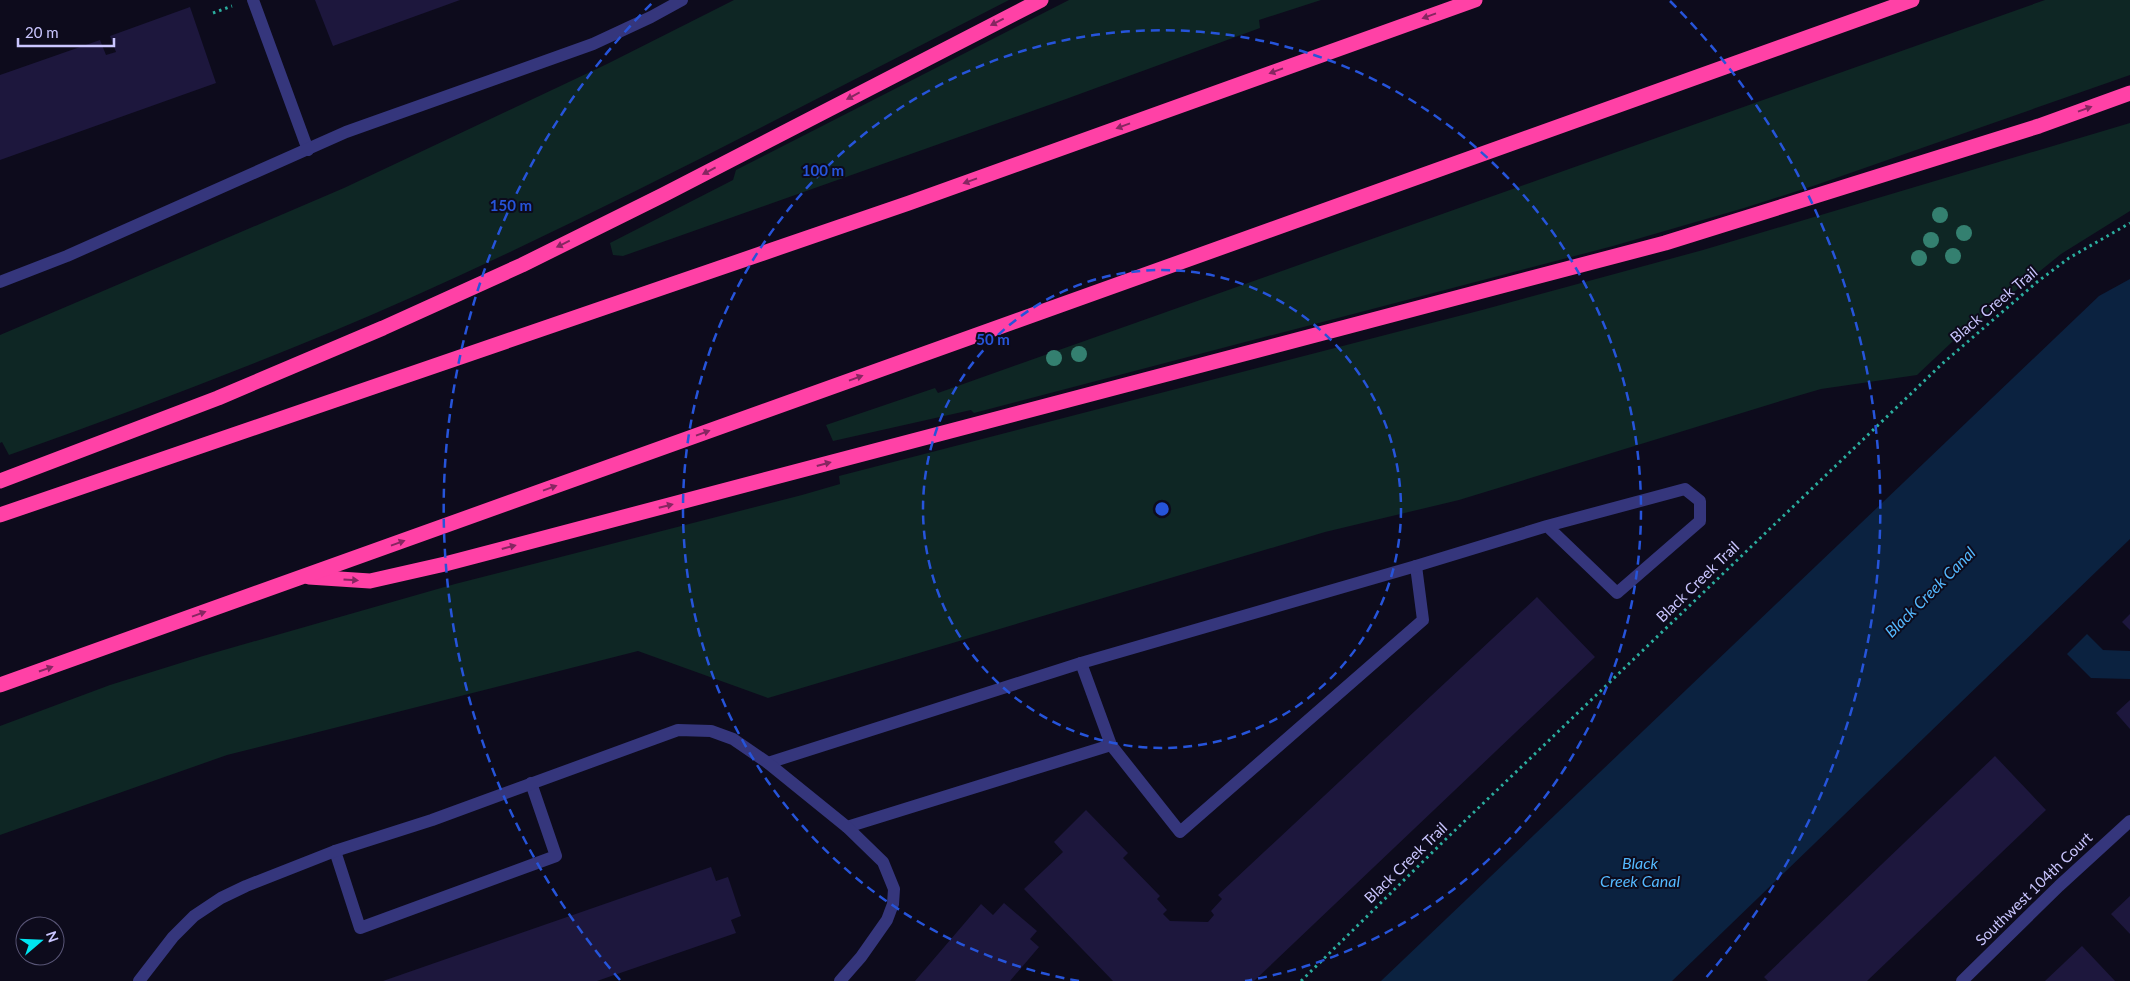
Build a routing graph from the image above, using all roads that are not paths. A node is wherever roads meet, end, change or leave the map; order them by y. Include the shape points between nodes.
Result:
1 (253, 0) edge
2 (682, 0) edge
3 (1041, 0) edge
4 (1475, 0) edge
5 (1912, 0) edge
6 (2130, 93) edge
7 (308, 150) junction
8 (0, 282) edge
9 (0, 481) edge
10 (0, 515) edge
11 (1547, 526) junction
12 (1416, 566) junction
13 (302, 577) junction
14 (1082, 662) junction
15 (0, 685) edge
16 (1111, 745) junction
17 (768, 763) junction
18 (531, 782) junction
19 (2130, 821) edge
20 (847, 827) junction
21 (335, 851) junction
22 (151, 975) edge
23 (139, 981) edge
24 (840, 981) edge
25 (1962, 981) edge

1 - 7 street
2 - 7 street via 593,44 346,132
3 -> 9 highway via 522,265 218,398
4 -> 10 highway via 909,203
13 -> 5 highway
13 -> 6 highway via 370,581 445,564 1430,306 1665,243 2039,126
7 - 8 street
11 - 11 street via 1617,593 1700,521 1700,501 1686,489
11 - 12 street
12 - 14 street
12 - 16 street via 1423,620 1180,832
15 -> 13 highway
14 - 16 street
14 - 17 street
16 - 20 street
17 - 18 street via 733,739 711,731 678,730
17 - 20 street
18 - 21 street via 432,820
18 - 21 street via 556,856 360,928
19 - 25 street, Southwest 104th Court
20 - 24 street via 883,862 894,889 887,920
21 - 22 street via 220,898 194,916 173,937
22 - 23 street

